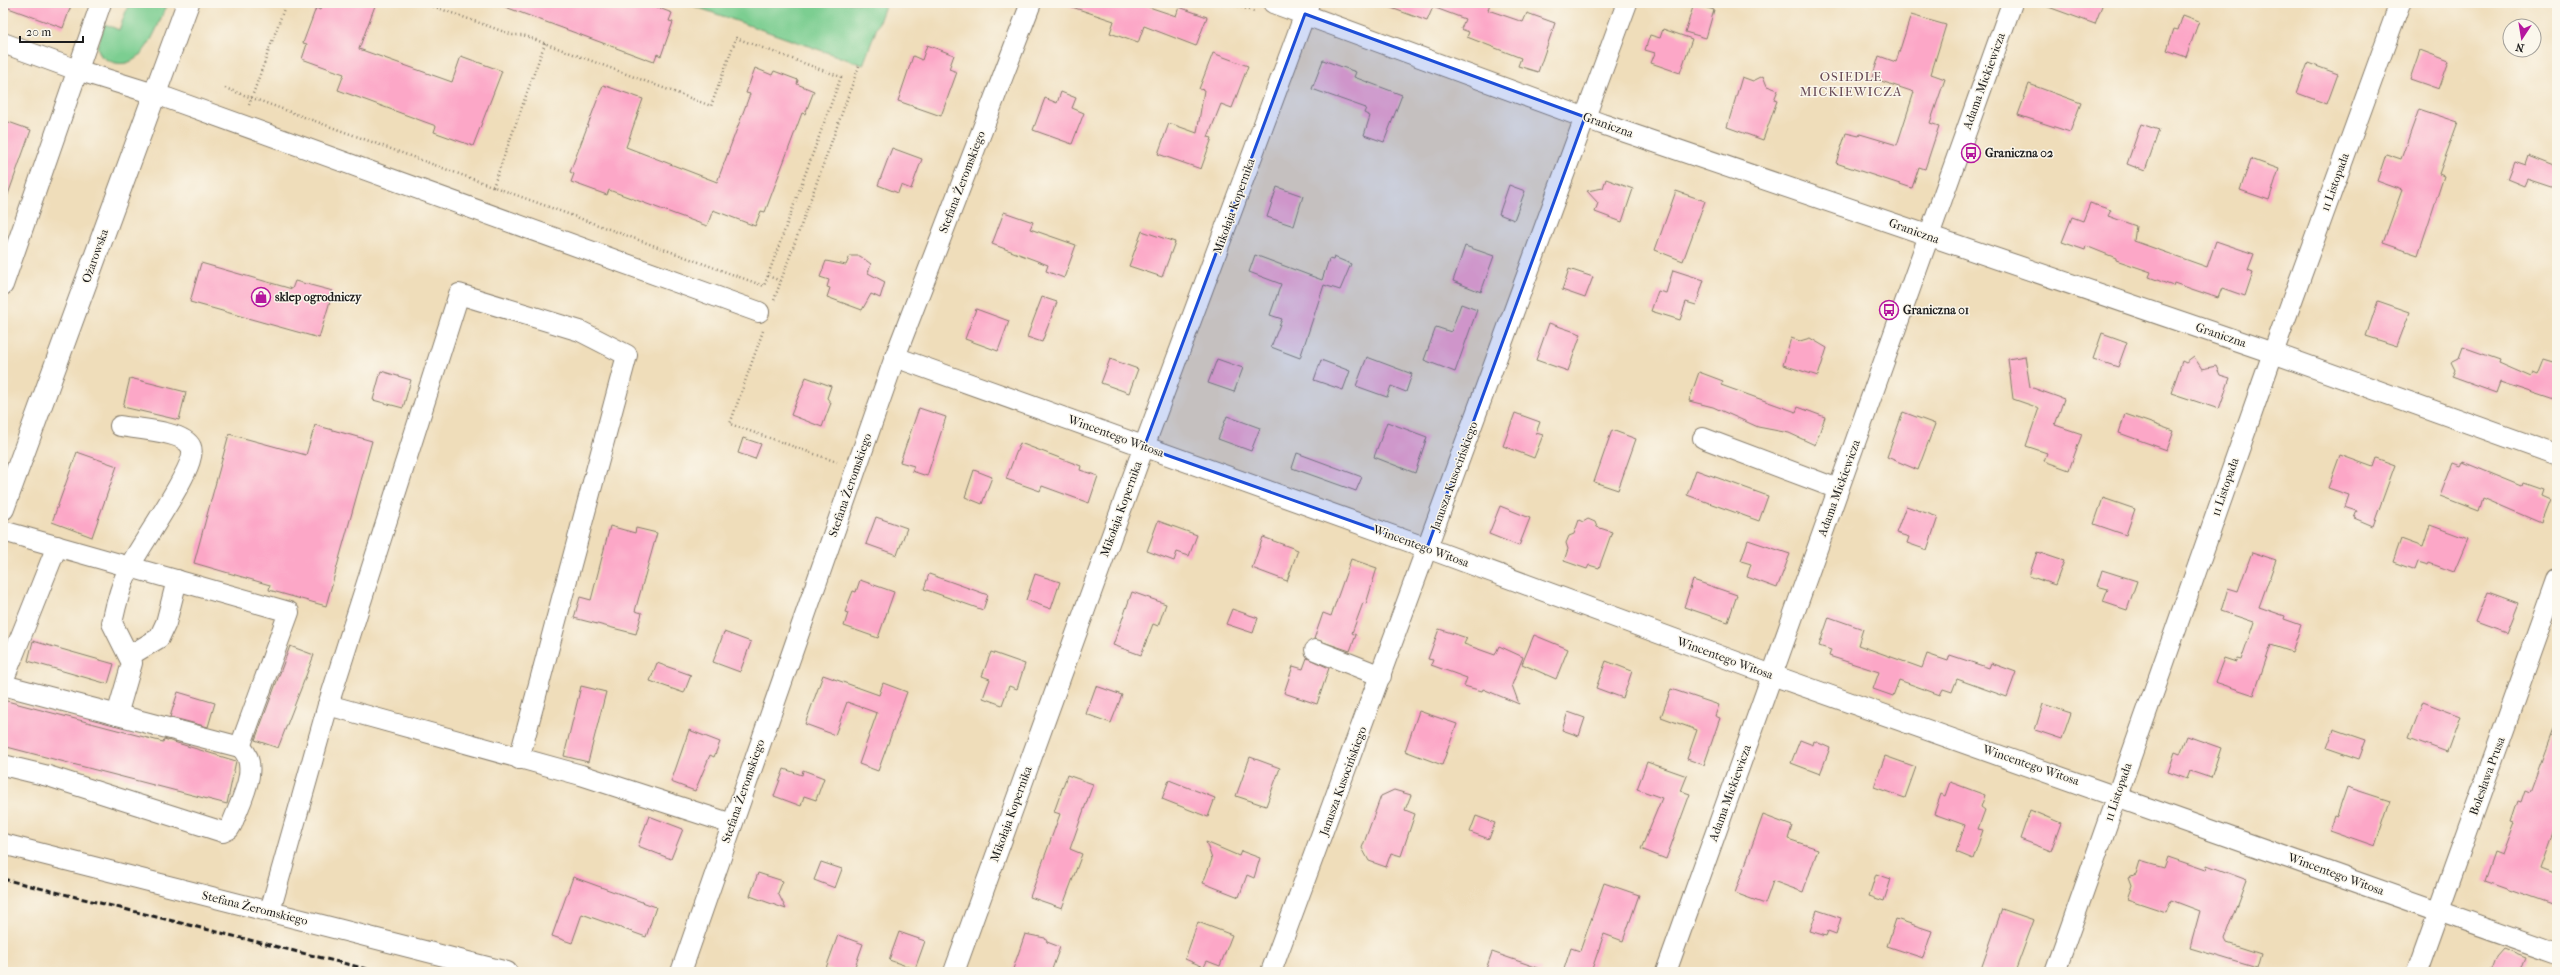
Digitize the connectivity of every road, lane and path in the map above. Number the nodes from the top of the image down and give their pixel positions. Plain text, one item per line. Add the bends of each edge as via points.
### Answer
1 (101, 3) edge
2 (188, 3) edge
3 (286, 3) edge
4 (424, 3) edge
5 (1031, 3) edge
6 (1230, 3) edge
7 (1627, 3) edge
8 (2012, 3) edge
9 (2400, 3) edge
10 (1266, 8) edge
11 (1307, 9) edge
12 (545, 43) junction
13 (3, 44) edge
14 (859, 66) dead end
15 (77, 70) junction
16 (225, 88) dead end
17 (154, 94) junction
18 (252, 98) junction
19 (1585, 117) junction
20 (242, 125) junction
21 (493, 187) junction
22 (1929, 236) junction
23 (768, 276) junction
24 (781, 280) junction
25 (3, 285) edge
26 (766, 312) junction
27 (2273, 353) junction
28 (895, 357) junction
29 (120, 426) dead end
30 (1703, 438) dead end
31 (1144, 447) junction
32 (2557, 455) edge
33 (843, 465) dead end
34 (1838, 488) junction
35 (3, 509) edge
36 (3, 531) edge
37 (57, 546) junction
38 (1427, 548) junction
39 (129, 567) junction
40 (177, 580) junction
41 (2557, 580) edge
42 (1315, 650) dead end
43 (129, 656) junction
44 (1772, 675) junction
45 (1381, 676) junction
46 (3, 681) edge
47 (3, 685) edge
48 (328, 705) junction
49 (117, 715) junction
50 (240, 747) junction
51 (519, 759) junction
52 (3, 765) edge
53 (2117, 795) junction
54 (732, 824) junction
55 (3, 844) edge
56 (270, 911) junction
57 (2439, 911) junction
58 (2557, 953) edge
59 (507, 972) edge
60 (681, 972) edge
61 (954, 972) edge
62 (1271, 972) edge
63 (1666, 972) edge
64 (2055, 972) edge
65 (2417, 972) edge

1 - 15 street
2 - 17 main road, Ożarowska
3 - 18 path
4 - 12 path via 513,35 524,35
5 - 28 street, Stefana Żeromskiego
6 - 10 path
7 - 19 street, Janusza Kusocińskiego
8 - 22 street, Adama Mickiewicza
9 - 27 street, 11 Listopada
10 - 11 street, Graniczna
11 - 19 street, Graniczna
11 - 31 street, Mikołaja Kopernika
12 - 21 path
12 - 23 path via 711,106 736,38 841,77
13 - 15 street
14 - 24 path
15 - 17 street
15 - 25 street
16 - 18 path
17 - 20 street
17 - 35 main road, Ożarowska
18 - 20 path
18 - 21 path
19 - 22 street, Graniczna
19 - 38 street, Janusza Kusocińskiego
20 - 26 street
21 - 23 path via 764,286
22 - 27 street, Graniczna
22 - 34 street, Adama Mickiewicza
23 - 24 path
24 - 26 path
26 - 33 path via 730,424
27 - 32 street, Graniczna
27 - 53 street, 11 Listopada
28 - 31 street, Wincentego Witosa
28 - 54 street, Stefana Żeromskiego
29 - 39 street via 174,435 185,440 193,454 184,477
30 - 34 street
31 - 38 street, Wincentego Witosa
31 - 61 street, Mikołaja Kopernika
34 - 44 street, Adama Mickiewicza
36 - 37 street
37 - 39 street
37 - 46 street
38 - 44 street, Wincentego Witosa
38 - 45 street, Janusza Kusocińskiego
39 - 40 street
39 - 43 street via 112,623 113,630 122,640
40 - 43 street via 166,623 159,638
40 - 50 street via 289,612
41 - 57 street, Bolesława Prusa
42 - 45 street
43 - 49 street via 132,663
44 - 53 street, Wincentego Witosa
44 - 63 street, Adama Mickiewicza
45 - 62 street, Janusza Kusocińskiego
47 - 49 street
48 - 51 street
48 - 51 street via 459,294 580,331 627,355
48 - 56 street
49 - 50 street
50 - 52 street via 250,759 250,771 230,829 223,832 48,776
51 - 54 street via 581,775
53 - 57 street, Wincentego Witosa
53 - 64 street, 11 Listopada
54 - 60 street, Stefana Żeromskiego
55 - 56 street, Stefana Żeromskiego
56 - 59 street, Stefana Żeromskiego
57 - 58 street, Wincentego Witosa
57 - 65 street, Bolesława Prusa

